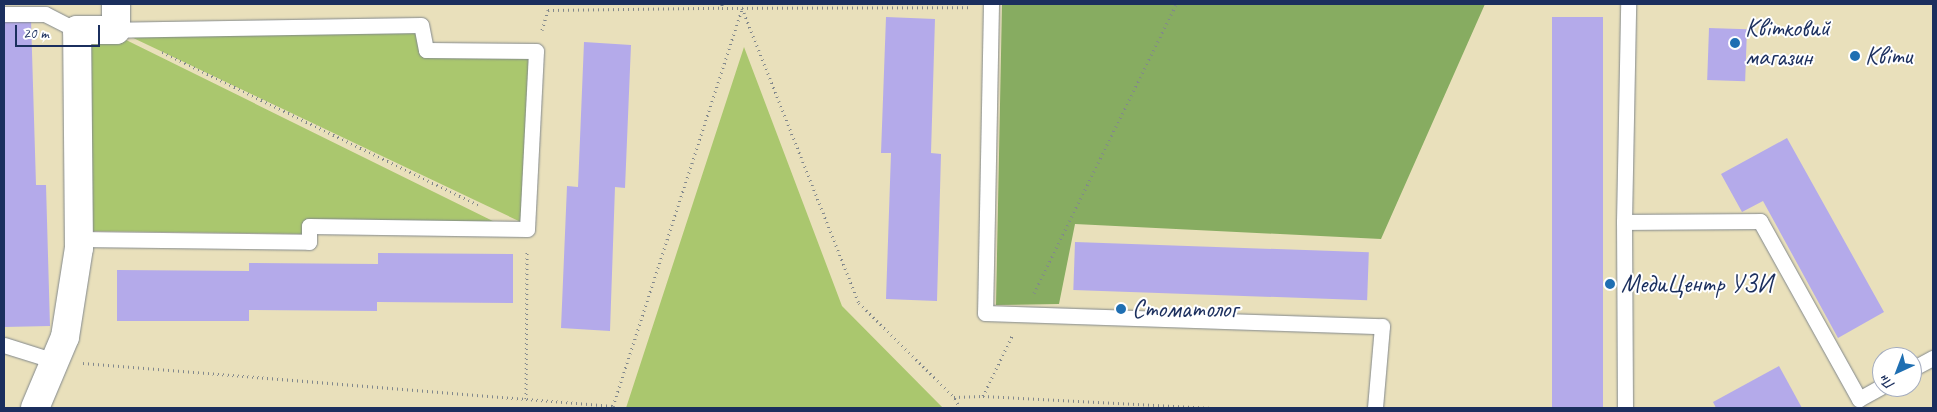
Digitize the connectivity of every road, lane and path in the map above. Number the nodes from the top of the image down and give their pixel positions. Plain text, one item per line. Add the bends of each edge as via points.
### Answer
1 (1176, 4) edge
2 (1628, 4) edge
3 (991, 5) edge
4 (722, 6) edge
5 (742, 8) junction
6 (4, 14) edge
7 (116, 17) edge
8 (77, 30) junction
9 (155, 48) dead end
10 (536, 51) junction
11 (482, 207) dead end
12 (1624, 222) junction
13 (526, 229) junction
14 (79, 239) junction
15 (1023, 314) junction
16 (4, 345) edge
17 (1933, 358) edge
18 (55, 361) junction
19 (1922, 364) edge
20 (1872, 392) edge
21 (954, 396) junction
22 (983, 396) junction
23 (526, 399) junction
24 (613, 407) edge
25 (35, 408) edge
26 (960, 408) edge
27 (1213, 408) edge
28 (1375, 408) edge
29 (1625, 408) edge

1 - 15 path
2 - 12 lane
3 - 5 path
3 - 15 lane via 985,313
4 - 5 path
4 - 10 path via 548,10
5 - 21 path via 859,303
5 - 24 path
6 - 8 lane via 44,14
7 - 8 street
7 - 10 lane via 421,25 426,50
8 - 14 street
9 - 11 path
10 - 13 lane
12 - 20 lane via 1760,222 1859,399
12 - 29 lane
13 - 14 lane via 310,226 309,242
13 - 23 path
14 - 18 street via 65,337
15 - 22 path
15 - 28 lane via 1382,326
16 - 18 lane
17 - 19 lane
18 - 23 path
18 - 25 street
21 - 22 path
21 - 26 path
22 - 27 path
23 - 24 path

